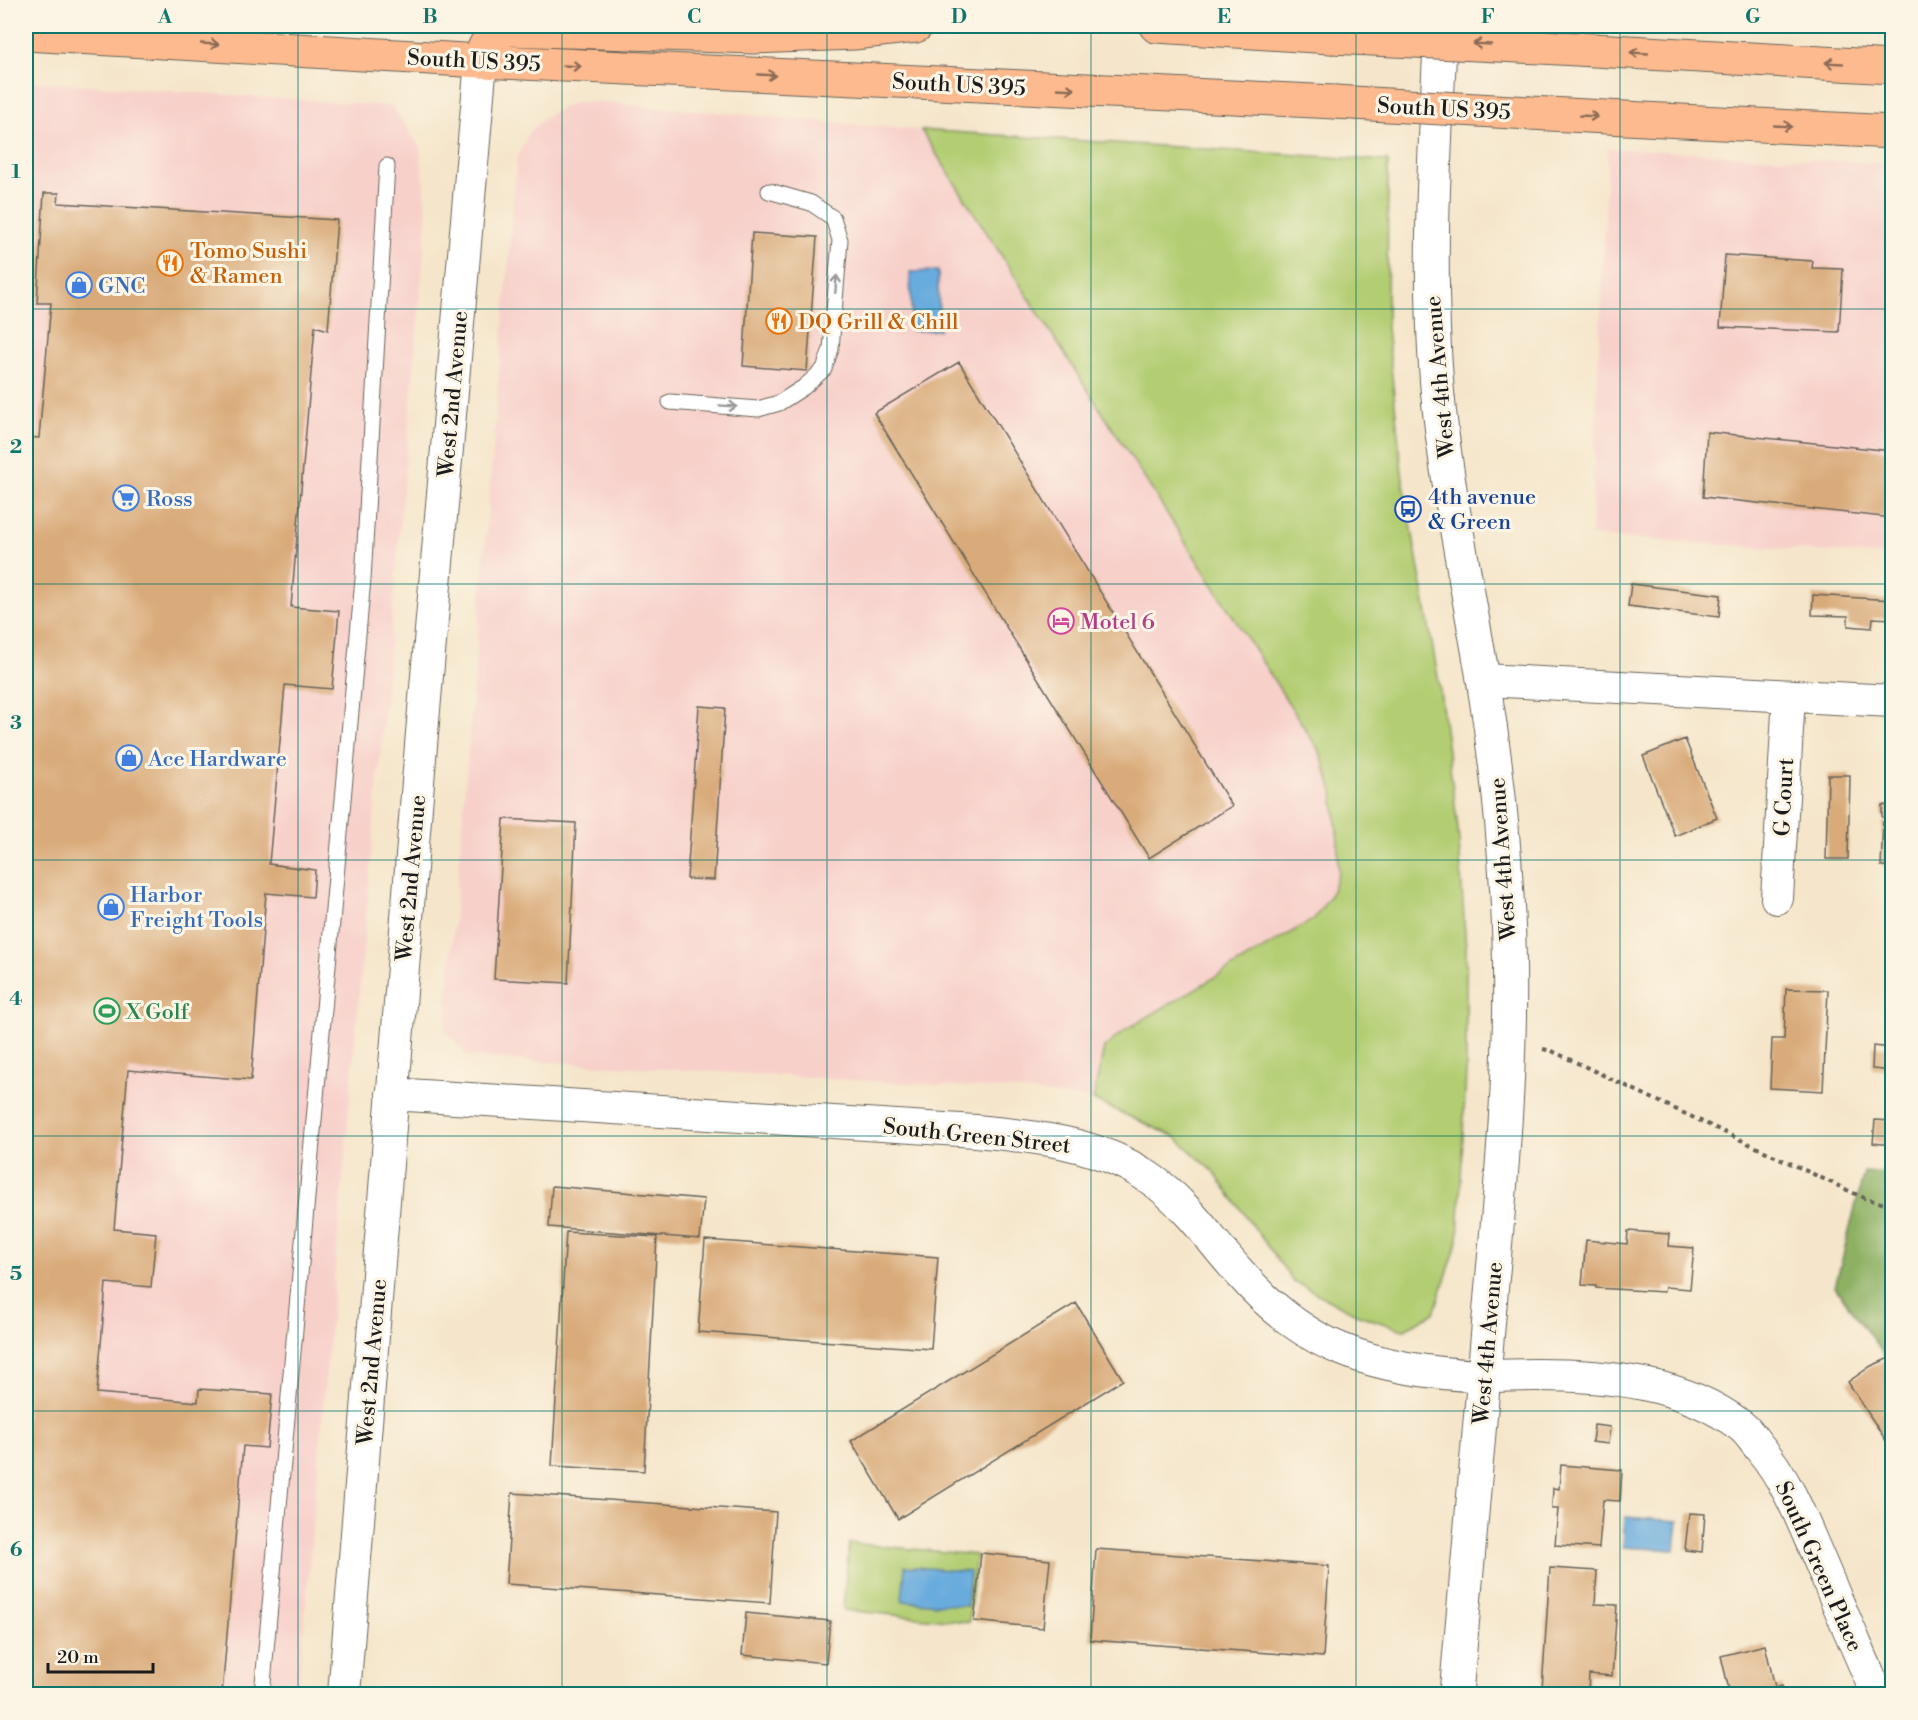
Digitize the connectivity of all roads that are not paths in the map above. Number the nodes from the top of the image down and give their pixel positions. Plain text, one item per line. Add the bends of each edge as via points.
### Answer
1 (916, 26) edge
2 (1156, 26) edge
3 (1441, 26) edge
4 (26, 34) edge
5 (481, 61) junction
6 (1893, 67) edge
7 (1893, 132) edge
8 (387, 166) dead end
9 (769, 191) dead end
10 (670, 402) dead end
11 (1483, 680) junction
12 (1789, 696) junction
13 (1893, 701) edge
14 (1777, 898) dead end
15 (392, 1094) junction
16 (1484, 1376) junction
17 (262, 1695) edge
18 (344, 1695) edge
19 (1456, 1695) edge
20 (1877, 1695) edge

1 - 5 highway via 765,37 507,29 488,39
6 -> 2 highway, bridge
3 - 11 street, West 4th Avenue via 1431,258 1437,387 1451,501
4 -> 5 highway, South US 395
5 -> 7 highway, South US 395, bridge
5 - 15 street, West 2nd Avenue
8 - 17 lane via 363,579
10 -> 9 lane via 758,409 779,403 824,369 831,350 840,240 833,218 812,203
11 - 12 street
11 - 16 street, West 4th Avenue via 1508,900 1509,1044 1504,1153
12 - 13 street
12 - 14 street, G Court
15 - 16 street, South Green Street via 976,1131 1061,1140 1094,1149 1150,1178 1196,1219 1239,1272 1298,1328 1385,1364
15 - 18 street, West 2nd Avenue
16 - 19 street, West 4th Avenue
16 - 20 street, South Green Place via 1538,1375 1642,1383 1715,1407 1744,1429 1789,1490

